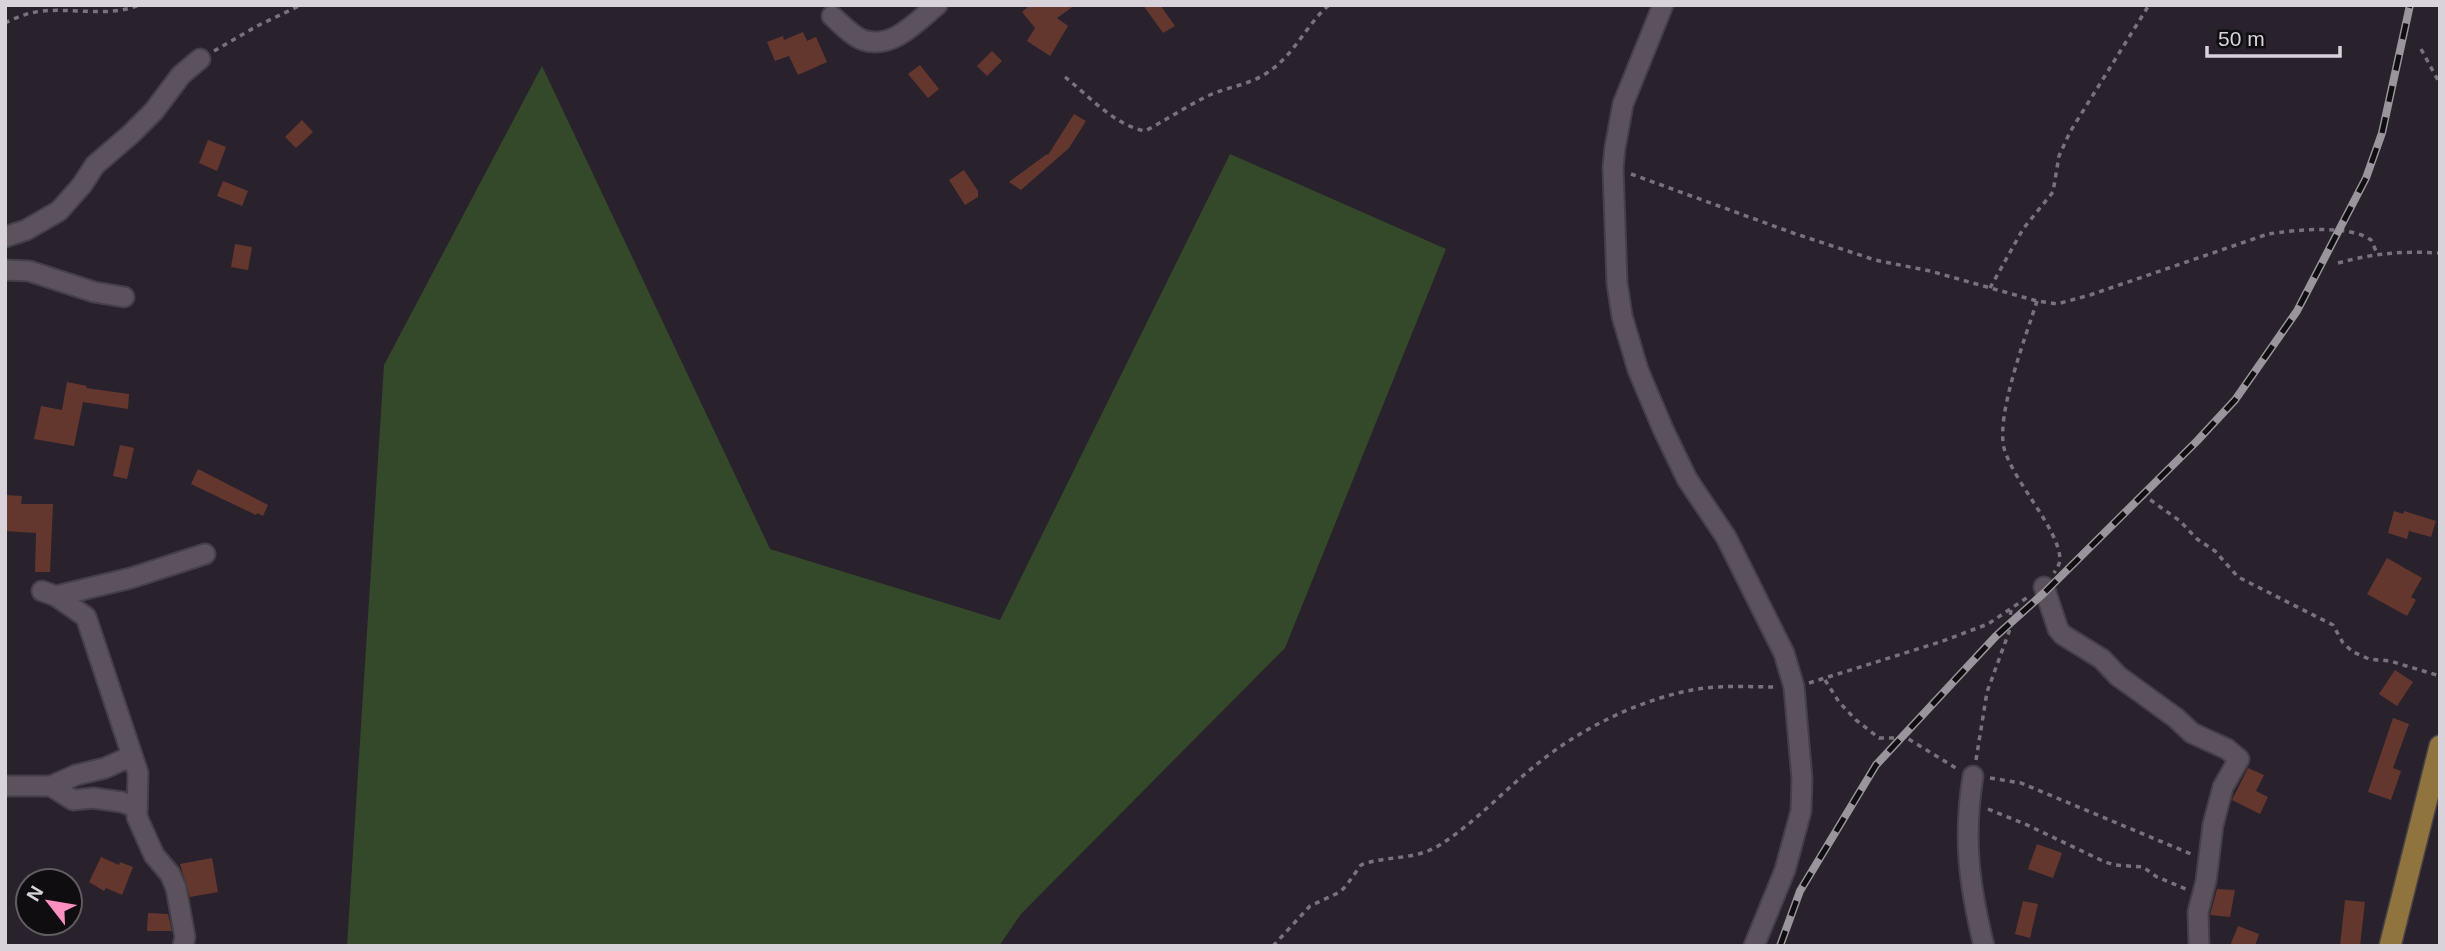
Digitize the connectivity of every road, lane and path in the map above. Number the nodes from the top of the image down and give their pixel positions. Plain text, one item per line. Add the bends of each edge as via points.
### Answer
1 (139, 5) edge
2 (301, 5) edge
3 (937, 5) edge
4 (1329, 5) edge
5 (1663, 5) edge
6 (2149, 5) edge
7 (832, 16) dead end
8 (5, 23) edge
9 (2421, 49) dead end
10 (200, 60) joint
11 (1065, 77) dead end
12 (2440, 84) edge
13 (1613, 168) junction
14 (5, 237) edge
15 (2377, 253) junction
16 (2440, 253) edge
17 (2338, 263) dead end
18 (5, 270) edge
19 (1990, 288) junction
20 (124, 297) dead end
21 (2037, 301) junction
22 (2142, 494) dead end
23 (205, 554) dead end
24 (94, 587) junction
25 (2044, 587) junction
26 (2011, 609) junction
27 (86, 617) junction
28 (2440, 676) edge
29 (1825, 680) junction
30 (1794, 687) junction
31 (2440, 746) edge
32 (132, 756) junction
33 (1973, 776) junction
34 (5, 786) edge
35 (51, 786) junction
36 (1968, 806) junction
37 (137, 808) junction
38 (2208, 863) junction
39 (2202, 898) junction
40 (183, 946) edge
41 (1273, 946) edge
42 (1754, 946) edge
43 (1984, 946) edge
44 (2199, 946) edge
45 (2390, 946) edge

1 - 8 path via 31,12
2 - 10 path
3 - 7 street via 888,40 865,41
4 - 11 path via 1272,69 1190,105 1145,131 1111,115
5 - 13 street via 1623,104
6 - 19 path via 2070,132 2059,156 2053,192 2023,229
9 - 12 path
10 - 14 street via 181,75 131,134 95,164 59,211
13 - 19 path via 1864,256
13 - 30 street via 1622,316 1638,370 1687,479 1726,537 1784,653
15 - 16 path
15 - 17 path
15 - 21 path via 2371,240 2357,233 2285,232 2090,295 2057,304
18 - 20 street via 29,271
19 - 21 path
21 - 25 path via 2007,404 2004,447 2059,551 2060,562
22 - 28 path via 2215,551 2238,577 2333,625 2353,652
23 - 24 street
24 - 27 street
24 - 27 street via 49,593
25 - 26 path
25 - 38 street via 2063,635 2102,659 2192,733 2239,759 2223,787
26 - 29 path via 1988,624
26 - 33 path via 2009,632 1987,692
27 - 32 street
29 - 30 path
29 - 33 path via 1848,711 1879,738 1907,738
30 - 41 path via 1699,688 1663,696 1599,724 1561,744 1436,847 1361,865 1340,892 1310,906
30 - 42 street via 1801,811 1785,870
31 - 45 main road
32 - 35 street
32 - 37 street via 138,773
33 - 36 street
33 - 38 path via 2021,783 2196,854
34 - 35 street
35 - 37 street via 73,800 93,798
36 - 39 path via 2006,816 2105,862 2143,867
36 - 43 street via 1967,852
37 - 40 street via 154,855 176,888
38 - 39 street
39 - 44 street

